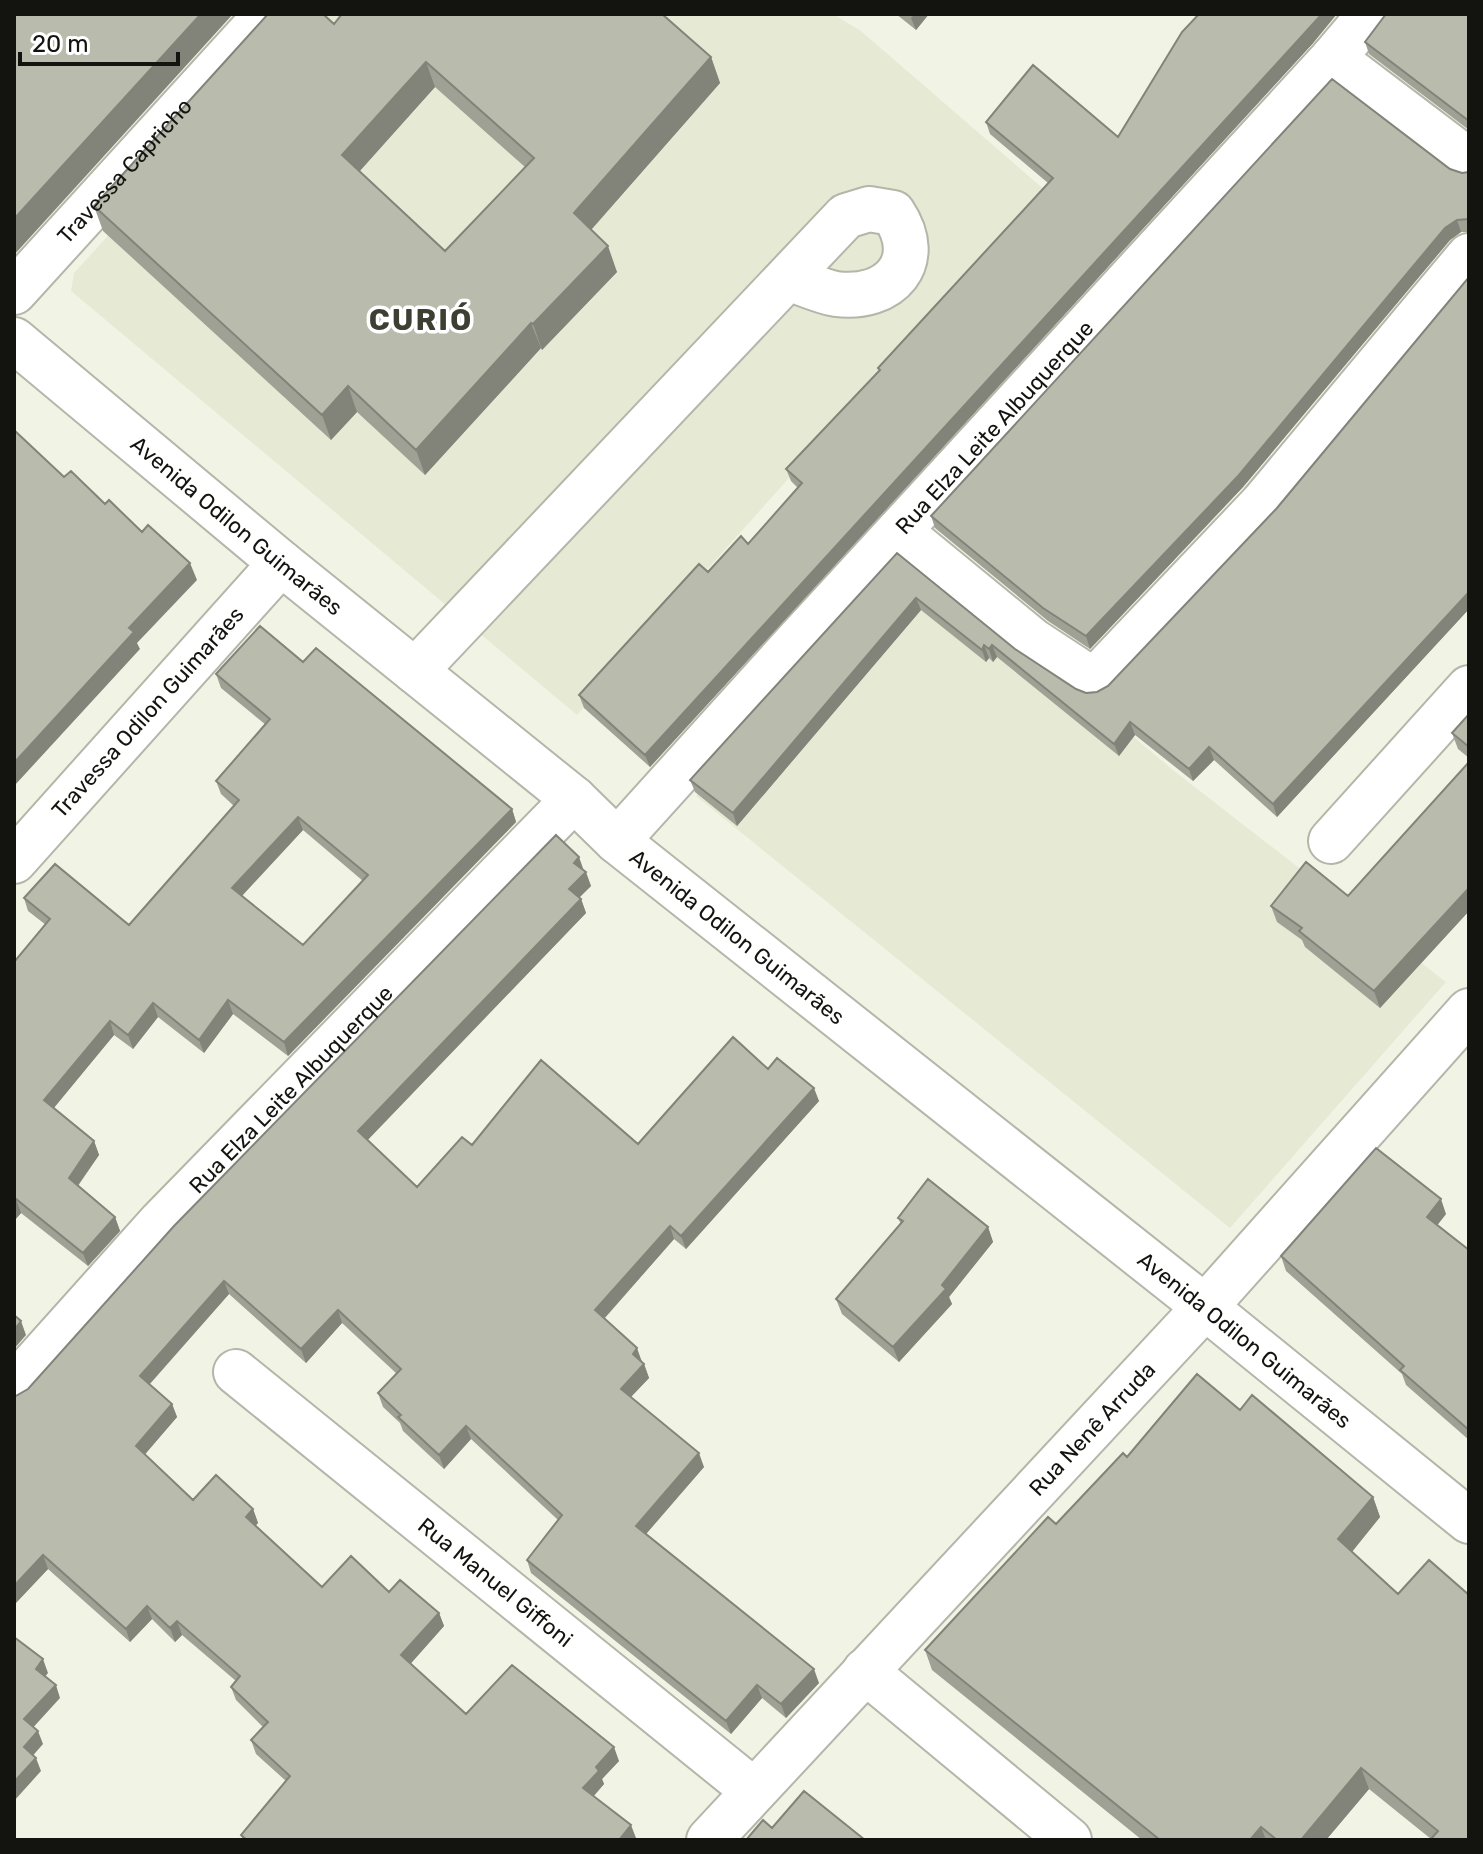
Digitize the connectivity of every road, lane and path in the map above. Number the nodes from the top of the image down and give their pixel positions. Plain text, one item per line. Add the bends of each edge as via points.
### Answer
1 (267, 14) edge
2 (1370, 14) edge
3 (1333, 58) junction
4 (1469, 161) edge
5 (1469, 256) edge
6 (788, 278) dead end
7 (14, 292) edge
8 (14, 340) edge
9 (899, 531) junction
10 (281, 563) junction
11 (415, 671) junction
12 (1469, 688) edge
13 (574, 799) junction
14 (617, 841) junction
15 (1331, 841) dead end
16 (14, 861) edge
17 (1469, 1011) edge
18 (1205, 1307) junction
19 (236, 1372) dead end
20 (14, 1386) edge
21 (1469, 1521) edge
22 (865, 1671) junction
23 (754, 1791) junction
24 (709, 1840) edge
25 (1069, 1840) edge

1 - 7 street, Travessa Capricho
2 - 3 street, Rua Elza Leite Albuquerque
3 - 4 street
3 - 9 street, Rua Elza Leite Albuquerque
5 - 9 street via 1262,504 1094,681 1033,641
6 - 11 street
8 - 10 street, Avenida Odilon Guimarães
9 - 14 street, Rua Elza Leite Albuquerque
10 - 11 street, Avenida Odilon Guimarães
10 - 16 street, Travessa Odilon Guimarães
11 - 13 street, Avenida Odilon Guimarães
12 - 15 street
13 - 14 street, Avenida Odilon Guimarães
13 - 20 street, Rua Elza Leite Albuquerque via 161,1222
14 - 18 street, Avenida Odilon Guimarães
17 - 18 street, Rua Nenê Arruda
18 - 21 street, Avenida Odilon Guimarães
18 - 22 street, Rua Nenê Arruda
19 - 23 street, Rua Manuel Giffoni
22 - 23 street, Rua Nenê Arruda
22 - 25 street
23 - 24 street, Rua Nenê Arruda

